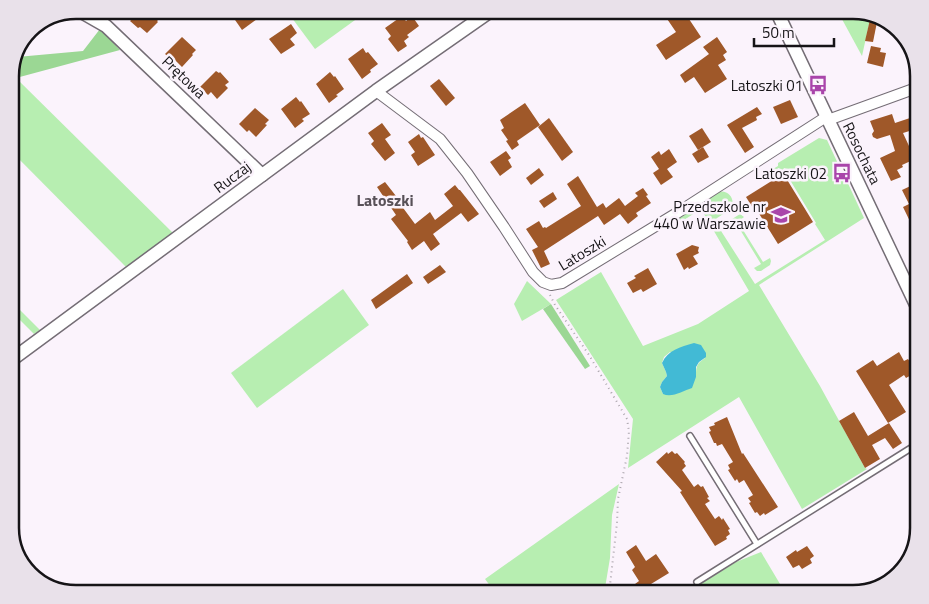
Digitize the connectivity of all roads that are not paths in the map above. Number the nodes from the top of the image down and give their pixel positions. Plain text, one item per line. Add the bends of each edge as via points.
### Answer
1 (95, 19) edge
2 (473, 19) edge
3 (479, 19) edge
4 (780, 19) edge
5 (475, 22) junction
6 (910, 90) edge
7 (376, 91) junction
8 (827, 118) junction
9 (262, 175) junction
10 (910, 292) edge
11 (19, 354) edge
12 (690, 436) dead end
13 (910, 449) edge
14 (758, 544) junction
15 (697, 582) road end

1 - 9 street, Prętowa
2 - 5 street
3 - 5 street, Ruczaj
4 - 8 street, Rosochata
5 - 7 street, Ruczaj
6 - 8 street, Latoszki
7 - 8 street, Latoszki via 440,139 468,173 533,272 547,284 555,285
7 - 9 street, Ruczaj
8 - 10 street, Rosochata
9 - 11 street, Ruczaj
12 - 14 lane
13 - 14 lane
14 - 15 lane

